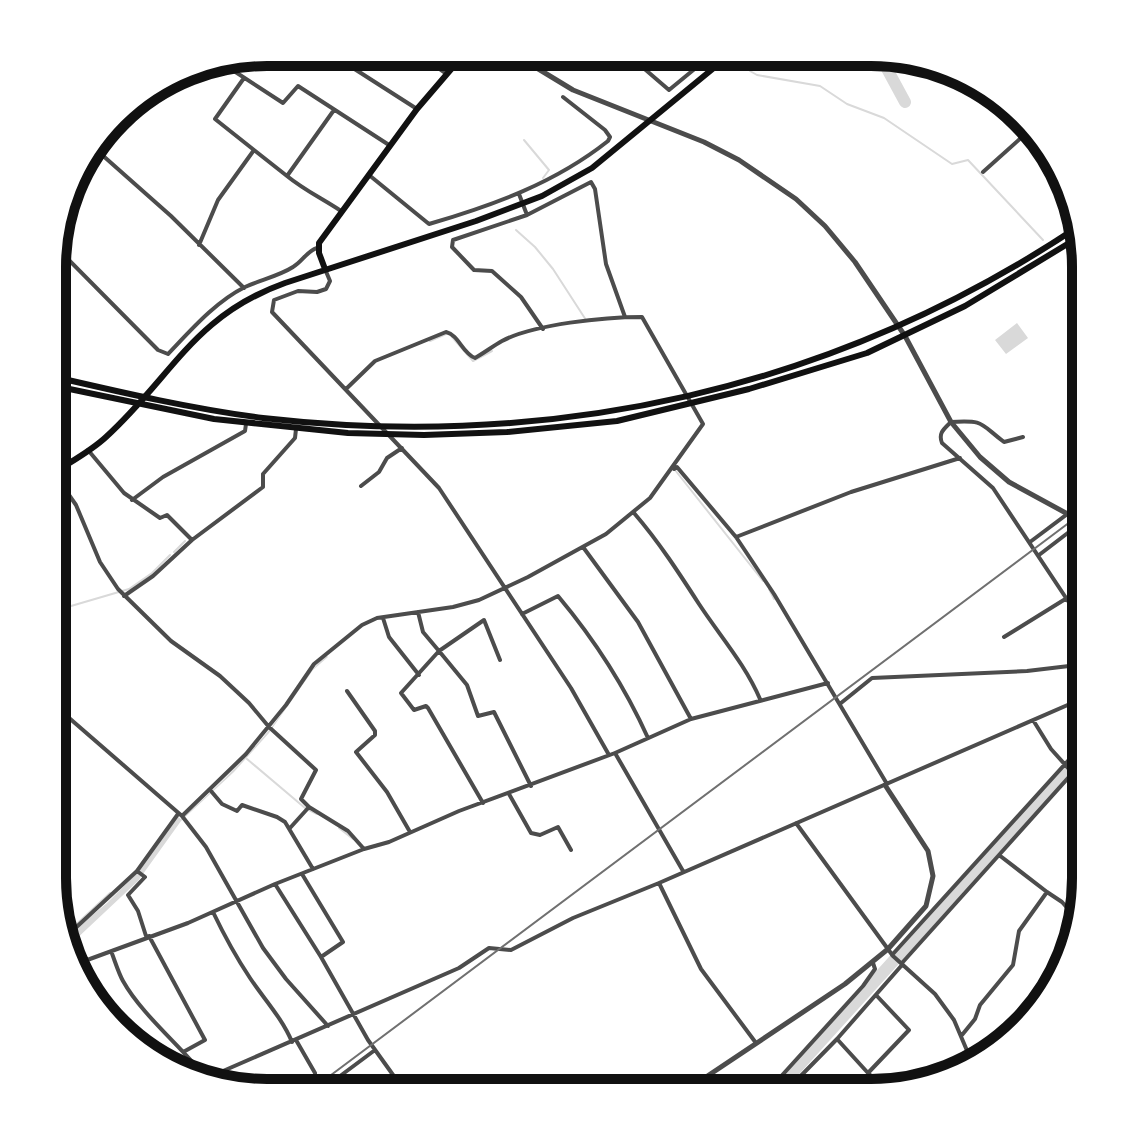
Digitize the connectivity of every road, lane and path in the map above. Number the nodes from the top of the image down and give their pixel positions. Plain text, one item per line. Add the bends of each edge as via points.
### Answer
1 (350, 66) edge
2 (435, 66) edge
3 (452, 66) edge
4 (533, 66) edge
5 (641, 66) edge
6 (698, 66) edge
7 (717, 66) edge
8 (231, 70) edge
9 (445, 73) junction
10 (244, 78) junction
11 (563, 97) dead end
12 (417, 109) junction
13 (334, 110) junction
14 (651, 121) junction
15 (1015, 128) edge
16 (1022, 137) junction
17 (390, 146) junction
18 (1031, 147) edge
19 (254, 150) junction
20 (102, 154) edge
21 (983, 172) dead end
22 (369, 175) junction
23 (287, 176) junction
24 (519, 194) junction
25 (523, 204) junction
26 (342, 212) junction
27 (527, 215) junction
28 (1069, 233) edge
29 (1070, 242) edge
30 (199, 245) junction
31 (317, 248) junction
32 (67, 257) edge
33 (325, 269) junction
34 (244, 288) junction
35 (625, 317) junction
36 (899, 326) junction
37 (543, 329) junction
38 (905, 336) junction
39 (66, 380) edge
40 (66, 388) edge
41 (346, 389) junction
42 (142, 397) junction
43 (690, 401) junction
44 (136, 404) junction
45 (951, 422) junction
46 (246, 424) junction
47 (381, 427) junction
48 (296, 429) junction
49 (389, 434) junction
50 (1023, 437) dead end
51 (402, 448) junction
52 (88, 450) junction
53 (960, 458) junction
54 (66, 466) edge
55 (672, 468) junction
56 (361, 486) dead end
57 (66, 490) edge
58 (132, 500) junction
59 (1072, 510) edge
60 (634, 513) junction
61 (1072, 516) edge
62 (1070, 531) edge
63 (736, 537) junction
64 (192, 540) junction
65 (1030, 542) junction
66 (583, 547) junction
67 (1039, 555) junction
68 (504, 590) junction
69 (124, 596) junction
70 (1067, 598) junction
71 (1072, 606) edge
72 (418, 612) junction
73 (521, 615) junction
74 (383, 618) junction
75 (1004, 637) dead end
76 (439, 651) junction
77 (500, 660) dead end
78 (1072, 666) edge
79 (419, 675) junction
80 (828, 683) junction
81 (347, 691) dead end
82 (760, 699) junction
83 (840, 703) junction
84 (1072, 703) edge
85 (66, 715) edge
86 (691, 719) junction
87 (1033, 720) junction
88 (269, 727) junction
89 (648, 738) junction
90 (612, 754) junction
91 (1072, 756) edge
92 (1064, 765) junction
93 (1072, 773) joint
94 (886, 784) junction
95 (531, 786) junction
96 (210, 790) junction
97 (509, 794) junction
98 (483, 803) junction
99 (309, 807) junction
100 (180, 815) junction
101 (796, 823) junction
102 (289, 829) junction
103 (410, 832) junction
104 (364, 849) junction
105 (571, 850) dead end
106 (999, 855) junction
107 (313, 869) junction
108 (683, 871) junction
109 (140, 873) junction
110 (302, 874) junction
111 (659, 883) junction
112 (275, 884) junction
113 (1047, 892) junction
114 (238, 900) junction
115 (1069, 910) edge
116 (213, 912) junction
117 (74, 930) edge
118 (148, 937) junction
119 (79, 948) edge
120 (111, 951) junction
121 (891, 953) junction
122 (321, 957) junction
123 (87, 960) joint
124 (873, 963) junction
125 (901, 963) junction
126 (876, 995) junction
127 (354, 1015) junction
128 (328, 1026) junction
129 (962, 1035) junction
130 (837, 1039) junction
131 (294, 1041) junction
132 (756, 1043) junction
133 (375, 1050) junction
134 (185, 1051) junction
135 (969, 1053) edge
136 (196, 1065) edge
137 (219, 1073) edge
138 (315, 1073) dead end
139 (868, 1073) junction
140 (336, 1079) edge
141 (396, 1079) edge
142 (703, 1079) edge
143 (779, 1079) edge
144 (800, 1079) edge
145 (874, 1079) edge

1 - 12 street
2 - 9 street
3 - 9 main road
4 - 14 street via 573,90
5 - 6 street via 669,90
7 - 14 main road
8 - 10 street
9 - 12 main road
10 - 13 street via 283,103 298,86
10 - 19 street via 215,119
11 - 24 street via 608,132 608,141 571,168
12 - 17 main road
13 - 17 street
13 - 23 street
14 - 25 main road via 592,168
14 - 36 street via 739,160 796,199 838,240
15 - 16 street
16 - 18 street
16 - 21 street
17 - 22 main road
19 - 23 street
19 - 30 street via 218,200
20 - 30 street
22 - 24 street via 429,224
22 - 26 main road
23 - 26 street
24 - 25 street
25 - 27 street
25 - 33 main road
26 - 31 main road
27 - 35 street via 591,182 606,264
27 - 37 street via 453,240 452,247 474,270 492,271 521,297
28 - 36 main road via 1025,262
29 - 38 main road
30 - 34 street
31 - 33 main road
31 - 34 street via 293,267
32 - 34 street via 158,350 168,354 202,318
33 - 41 street via 330,281 326,289 274,300 272,312
33 - 42 main road via 235,306 195,338
35 - 37 street
35 - 43 street via 642,317
36 - 38 street
36 - 43 main road
37 - 41 street via 504,340 475,358 446,332 375,361
38 - 43 main road via 867,353
38 - 45 street
39 - 42 main road
40 - 44 main road
41 - 47 street
42 - 44 main road
42 - 47 main road via 253,416
43 - 47 main road via 505,425
43 - 49 main road via 617,421 507,432
43 - 55 street via 703,424
44 - 46 main road
44 - 52 main road
45 - 50 street via 983,423 1004,442
45 - 53 street via 940,438
45 - 61 street via 993,471
46 - 48 main road
46 - 58 street via 245,431
47 - 49 street
48 - 49 main road
48 - 64 street via 295,438 263,474 263,484
49 - 51 street
51 - 56 street
51 - 68 street via 439,488
52 - 54 main road
52 - 58 street
53 - 63 street via 851,492
53 - 65 street via 993,488
55 - 60 street
55 - 63 street via 677,467
57 - 69 street via 100,562
58 - 64 street via 160,518 167,515
59 - 65 street
60 - 66 street
60 - 82 street via 686,581
62 - 67 street
63 - 80 street
64 - 69 street
65 - 67 street
66 - 68 street
66 - 86 street via 638,622
67 - 70 street
68 - 72 street
68 - 73 street
69 - 88 street via 171,641 220,676
70 - 71 street
70 - 75 street
72 - 74 street
72 - 76 street via 423,632
73 - 89 street via 558,596 600,651
73 - 90 street
74 - 79 street via 389,637
74 - 88 street via 362,625 314,664
76 - 77 street via 484,620
76 - 79 street
76 - 95 street via 467,685 478,716 494,712
78 - 83 street via 872,678
79 - 98 street via 401,693 414,710 428,708
80 - 82 street
80 - 83 street
81 - 103 street via 375,731 356,752
82 - 86 street
83 - 94 street
84 - 87 street
85 - 100 street
86 - 89 street
87 - 92 street
87 - 94 street
88 - 96 street
88 - 99 street via 316,770 301,799
89 - 90 street
90 - 95 street
90 - 108 street
91 - 92 street
92 - 93 street
92 - 121 street
93 - 106 street
94 - 101 street
94 - 121 street via 928,851 933,876 926,906
95 - 97 street
96 - 100 street
96 - 102 street via 222,804 277,817
97 - 98 street
97 - 105 street via 531,833 558,827
98 - 103 street
99 - 102 street
99 - 104 street via 348,831
100 - 109 street
100 - 114 street
101 - 108 street
101 - 121 street
102 - 107 street
103 - 104 street
104 - 107 street
106 - 113 street
106 - 125 street
107 - 110 street
108 - 111 street
109 - 117 street
109 - 118 street via 145,877 128,895
110 - 112 street
110 - 122 street via 343,942
111 - 127 street via 511,950 489,948 459,968
111 - 132 street via 701,969
112 - 114 street
112 - 122 street
113 - 115 street
113 - 129 street via 1019,931 1013,965
114 - 116 street
114 - 128 street via 263,948
116 - 118 street
116 - 131 street
118 - 120 street
118 - 134 street via 205,1040
119 - 123 street
120 - 123 street
120 - 134 street via 122,980
121 - 124 street
121 - 125 street
122 - 127 street
124 - 132 street
124 - 143 street via 875,969 863,986
125 - 126 street
125 - 129 street via 935,994
126 - 130 street
126 - 139 street via 909,1030
127 - 128 street
127 - 133 street
128 - 131 street
129 - 135 street
130 - 139 street
130 - 144 street
131 - 137 street
131 - 138 street
132 - 142 street
133 - 140 street
133 - 141 street
134 - 136 street
139 - 145 street

